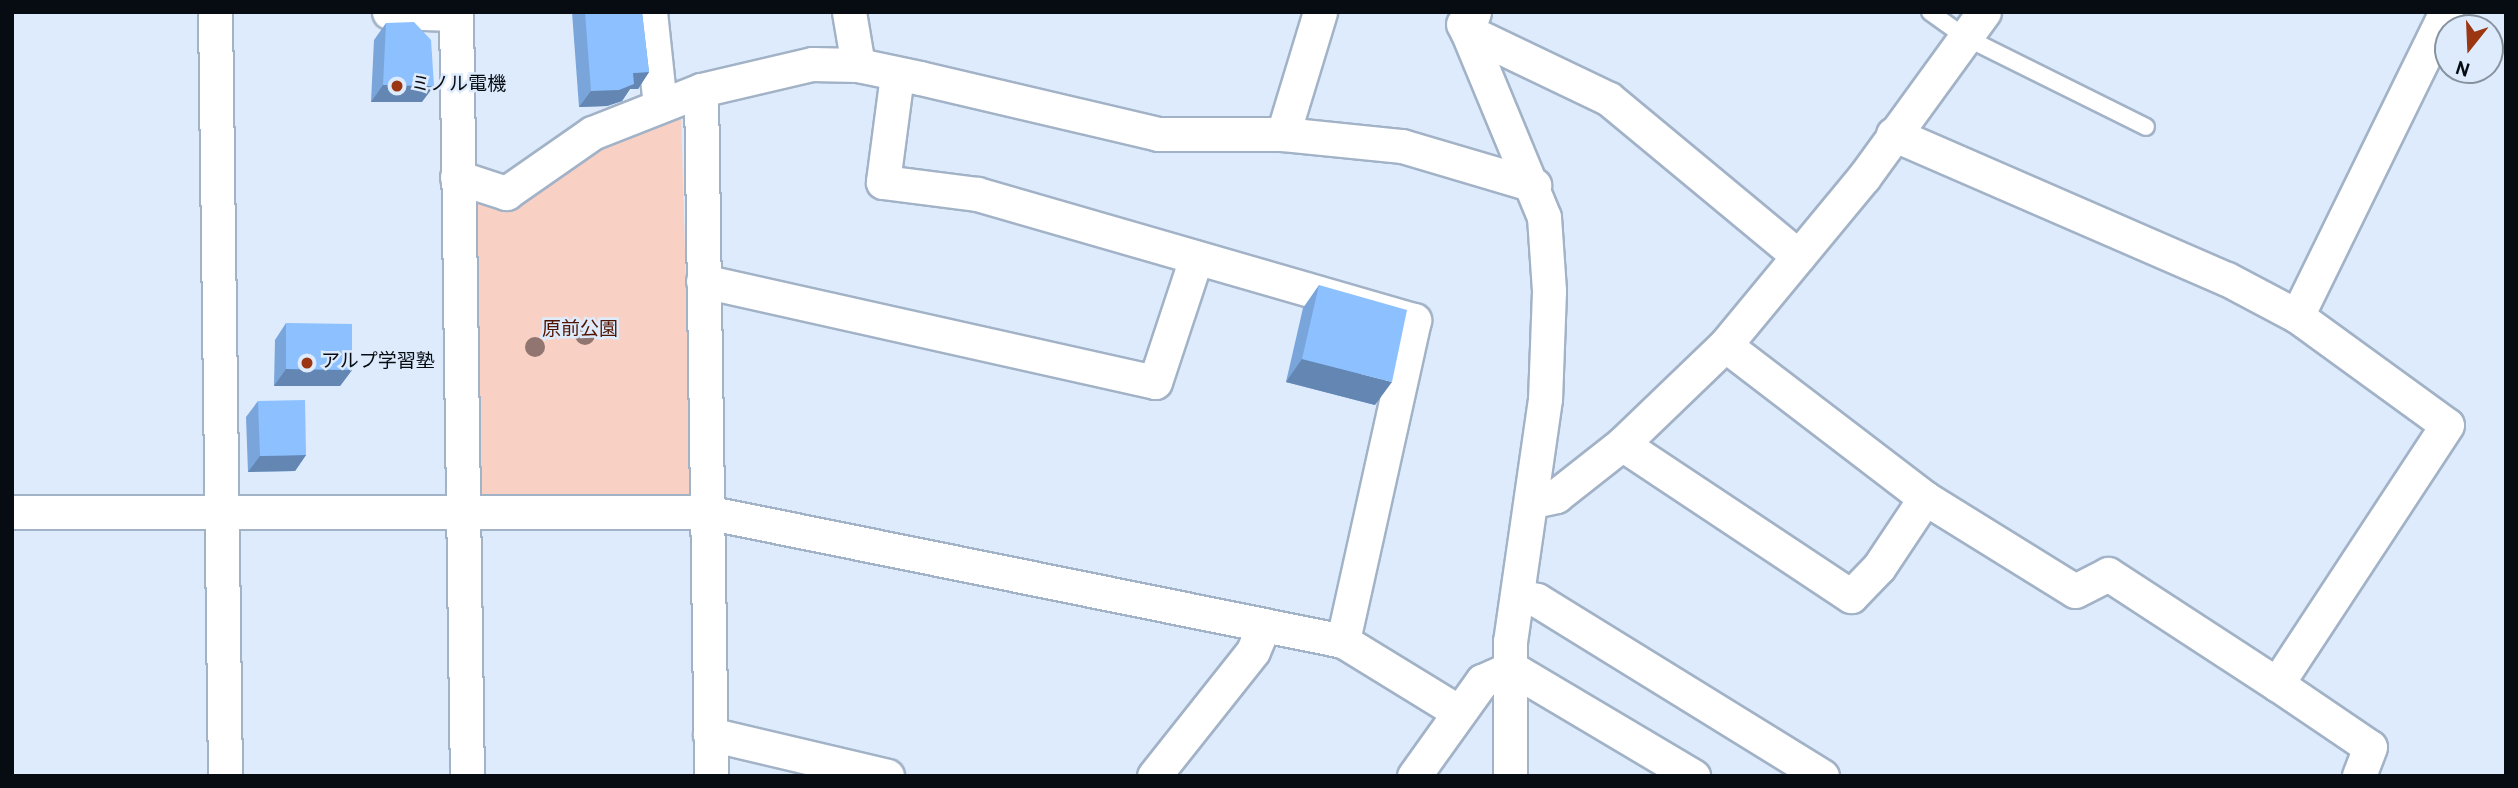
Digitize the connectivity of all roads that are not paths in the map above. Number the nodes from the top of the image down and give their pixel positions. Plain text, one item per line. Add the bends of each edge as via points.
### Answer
1 (215, 12) edge
2 (389, 12) edge
3 (650, 12) edge
4 (849, 12) edge
5 (1320, 12) edge
6 (1930, 12) edge
7 (2446, 12) edge
8 (456, 13) edge
9 (1466, 19) edge
10 (1974, 25) edge
11 (858, 65) junction
12 (897, 75) junction
13 (701, 90) junction
14 (660, 105) junction
15 (2146, 127) dead end
16 (1283, 134) junction
17 (1893, 134) junction
18 (457, 177) junction
19 (1534, 185) junction
20 (1798, 256) junction
21 (1196, 258) junction
22 (703, 281) junction
23 (2297, 316) junction
24 (1724, 345) junction
25 (1622, 444) junction
26 (1925, 498) junction
27 (1534, 502) junction
28 (221, 510) junction
29 (12, 512) edge
30 (706, 512) junction
31 (464, 513) junction
32 (1518, 596) junction
33 (1263, 627) junction
34 (1343, 641) junction
35 (1511, 668) junction
36 (2277, 684) junction
37 (1459, 712) junction
38 (710, 734) junction
39 (225, 776) edge
40 (467, 776) edge
41 (711, 776) edge
42 (887, 776) edge
43 (1154, 776) edge
44 (1414, 776) edge
45 (1510, 776) edge
46 (1693, 776) edge
47 (1822, 776) edge
48 (2359, 776) edge

1 - 28 street
2 - 8 street
3 - 14 street
4 - 11 street
5 - 16 street
6 - 10 lane
7 - 23 street
8 - 18 street
9 - 19 street
9 - 20 street via 1609,99
10 - 15 lane
10 - 17 street
11 - 12 street
11 - 13 street via 813,64
12 - 16 street via 1158,134
12 - 21 street via 883,182 977,194
13 - 14 street
13 - 22 street
14 - 18 street via 593,133 506,193
16 - 19 street via 1402,146
17 - 20 street
17 - 23 street via 2227,279
18 - 31 street
19 - 27 street via 1544,217 1549,291 1545,399
20 - 24 street
21 - 22 street via 1155,382
21 - 34 street via 1414,320
22 - 30 street
23 - 36 street via 2447,425
24 - 25 street
24 - 26 street
25 - 26 street via 1851,596 1880,567
25 - 27 street via 1556,496
26 - 36 street via 2075,591 2108,574
27 - 32 street
28 - 29 street
28 - 31 street
28 - 39 street
30 - 31 street
30 - 33 street
30 - 38 street
31 - 40 street
32 - 35 street via 1510,641
32 - 47 street via 1536,600
33 - 34 street
33 - 43 street via 1253,651
34 - 37 street
35 - 37 street via 1482,681
35 - 45 street
35 - 46 street
36 - 48 street via 2370,747
37 - 44 street
38 - 41 street
38 - 42 street

